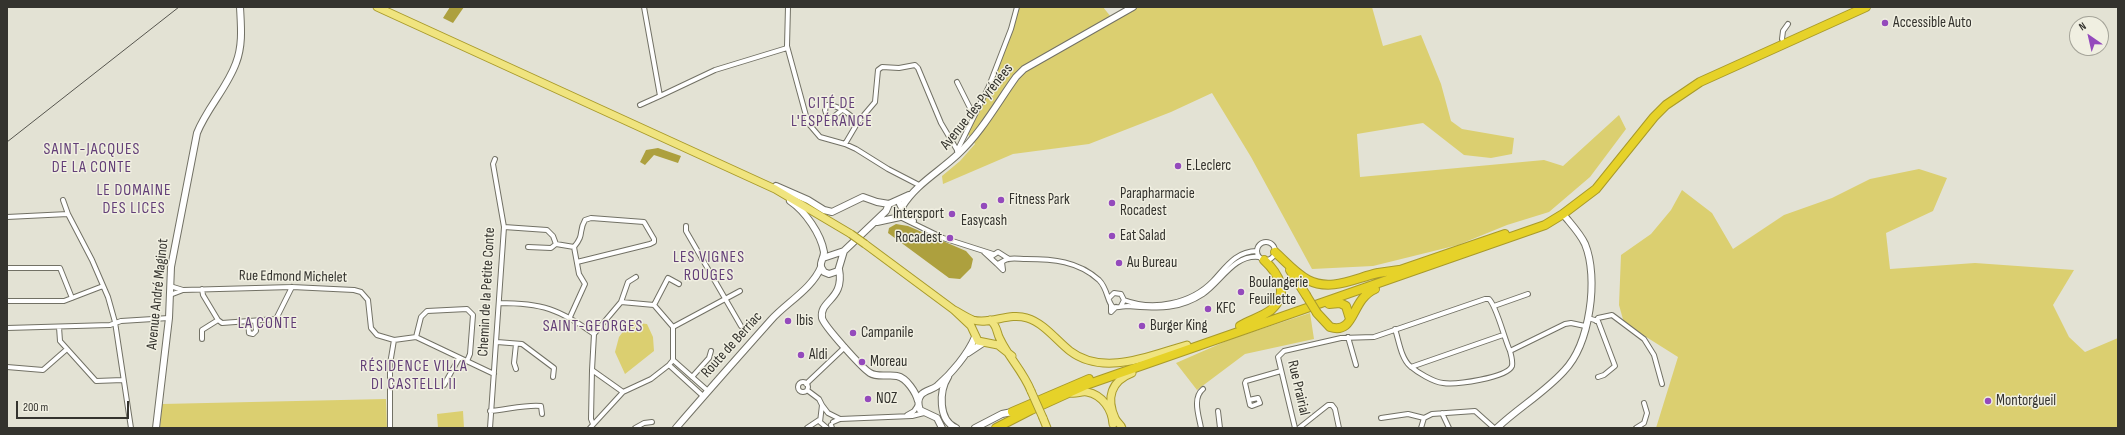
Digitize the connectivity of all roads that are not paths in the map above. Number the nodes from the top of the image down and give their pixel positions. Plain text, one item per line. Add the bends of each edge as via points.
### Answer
1 (240, 7) edge
2 (378, 7) edge
3 (644, 7) edge
4 (788, 7) edge
5 (1017, 7) edge
6 (1133, 7) edge
7 (1854, 7) edge
8 (1866, 7) edge
9 (1788, 24) dead end
10 (1782, 39) junction
11 (787, 48) junction
12 (956, 82) dead end
13 (660, 96) junction
14 (640, 105) dead end
15 (842, 110) dead end
16 (974, 116) junction
17 (858, 122) junction
18 (676, 142) junction
19 (845, 144) junction
20 (958, 152) junction
21 (882, 158) dead end
22 (495, 159) dead end
23 (879, 164) junction
24 (730, 169) junction
25 (919, 185) junction
26 (776, 186) junction
27 (909, 195) junction
28 (63, 200) dead end
29 (896, 202) junction
30 (889, 204) junction
31 (903, 208) junction
32 (886, 212) junction
33 (68, 214) junction
34 (1563, 214) junction
35 (7, 217) edge
36 (900, 217) junction
37 (892, 218) junction
38 (874, 223) junction
39 (919, 225) junction
40 (686, 226) dead end
41 (504, 227) junction
42 (851, 234) junction
43 (556, 244) junction
44 (528, 247) dead end
45 (574, 247) junction
46 (1474, 250) junction
47 (844, 251) junction
48 (1257, 251) junction
49 (833, 255) junction
50 (993, 256) junction
51 (1267, 257) junction
52 (823, 258) junction
53 (1281, 258) junction
54 (1003, 260) junction
55 (577, 262) junction
56 (839, 262) junction
57 (997, 264) junction
58 (1286, 266) junction
59 (821, 267) junction
60 (7, 268) edge
61 (839, 269) junction
62 (1399, 270) junction
63 (828, 274) junction
64 (636, 277) dead end
65 (840, 282) junction
66 (811, 283) junction
67 (679, 284) dead end
68 (103, 286) junction
69 (292, 287) junction
70 (175, 289) junction
71 (202, 289) junction
72 (1107, 290) junction
73 (740, 291) dead end
74 (1114, 293) junction
75 (1528, 294) dead end
76 (72, 298) junction
77 (1110, 298) junction
78 (726, 299) junction
79 (1124, 300) junction
80 (7, 301) edge
81 (620, 302) junction
82 (499, 303) junction
83 (654, 305) junction
84 (1121, 306) junction
85 (1494, 306) junction
86 (954, 310) junction
87 (1285, 316) junction
88 (570, 317) junction
89 (168, 318) junction
90 (1588, 318) junction
91 (218, 320) junction
92 (255, 320) junction
93 (981, 320) junction
94 (990, 320) junction
95 (1350, 320) junction
96 (248, 321) junction
97 (1596, 321) junction
98 (115, 322) junction
99 (741, 326) dead end
100 (1240, 326) junction
101 (1585, 326) junction
102 (7, 328) edge
103 (59, 328) junction
104 (673, 328) junction
105 (1395, 329) junction
106 (997, 333) junction
107 (594, 334) junction
108 (974, 334) junction
109 (1503, 335) junction
110 (416, 337) junction
111 (1348, 337) junction
112 (202, 339) dead end
113 (394, 340) junction
114 (497, 342) junction
115 (986, 343) junction
116 (516, 344) junction
117 (1208, 344) junction
118 (1187, 345) junction
119 (845, 347) junction
120 (67, 349) junction
121 (711, 351) dead end
122 (1510, 351) junction
123 (1012, 356) junction
124 (459, 358) junction
125 (673, 360) junction
126 (467, 361) junction
127 (669, 365) junction
128 (1356, 365) dead end
129 (7, 367) edge
130 (1411, 367) junction
131 (516, 369) dead end
132 (592, 370) junction
133 (1281, 371) junction
134 (494, 374) junction
135 (553, 377) dead end
136 (692, 377) junction
137 (1598, 377) dead end
138 (123, 380) junction
139 (806, 384) junction
140 (1662, 384) dead end
141 (444, 386) dead end
142 (912, 389) junction
143 (1203, 389) dead end
144 (807, 390) junction
145 (927, 391) junction
146 (623, 392) junction
147 (1069, 392) junction
148 (705, 393) junction
149 (942, 397) junction
150 (1249, 400) dead end
151 (1644, 402) dead end
152 (918, 403) junction
153 (822, 405) junction
154 (942, 408) junction
155 (490, 411) junction
156 (1218, 411) dead end
157 (1012, 412) junction
158 (924, 413) junction
159 (1442, 413) junction
160 (542, 414) dead end
161 (822, 414) junction
162 (830, 414) junction
163 (932, 415) junction
164 (905, 416) junction
165 (1381, 418) dead end
166 (1424, 418) junction
167 (840, 419) junction
168 (652, 422) dead end
169 (820, 422) junction
170 (593, 424) junction
171 (832, 425) edge
172 (1116, 426) edge
173 (826, 427) edge
174 (131, 428) edge
175 (156, 428) edge
176 (390, 428) edge
177 (490, 428) edge
178 (590, 428) edge
179 (635, 428) edge
180 (676, 428) edge
181 (807, 428) edge
182 (942, 428) edge
183 (956, 428) edge
184 (975, 428) edge
185 (983, 428) edge
186 (996, 428) edge
187 (1046, 428) edge
188 (1201, 428) edge
189 (1220, 428) edge
190 (1297, 428) edge
191 (1338, 428) edge
192 (1421, 428) edge
193 (1449, 428) edge
194 (1495, 428) edge
195 (1636, 428) edge

1 - 70 main road, Avenue André Maginot via 241,36 236,62 197,133 174,246
2 - 18 main road
3 - 13 street
4 - 11 street
5 - 16 street via 992,79
6 - 20 main road, Avenue des Pyrénées via 1024,69
7 - 10 highway
8 - 34 highway via 1700,82 1684,92 1654,117 1596,189
9 - 10 street via 1783,31
10 - 62 highway via 1698,78 1662,102 1640,125 1609,166 1592,184 1560,210 1526,227
11 - 13 street via 715,70
11 - 19 street via 808,123 820,138
12 - 16 street
13 - 14 street
15 - 17 street
16 - 20 street
17 - 19 street
17 - 20 street via 875,102 878,70 882,67 915,65 941,123
18 - 24 main road
18 - 26 main road
19 - 23 street
20 - 25 main road, Avenue des Pyrénées
21 - 23 street
22 - 41 street, Chemin de la Petite Conte via 493,164
23 - 25 street
24 - 42 main road via 793,198
24 - 52 main road via 798,207 813,226 823,250
25 - 27 main road, Avenue des Pyrénées
26 - 30 main road via 828,211 837,210 863,197
26 - 42 main road via 833,219
27 - 29 main road, Avenue des Pyrénées
27 - 31 main road, Avenue des Pyrénées
28 - 33 street
29 - 30 main road
29 - 31 main road
30 - 32 main road
31 - 36 main road
31 - 39 street
32 - 37 main road
32 - 38 main road
33 - 35 street
33 - 68 street
34 - 46 highway via 1545,225
34 - 90 main road via 1586,246 1592,282
36 - 37 main road
36 - 39 street
37 - 38 main road
38 - 47 main road
39 - 50 street via 943,238
40 - 78 street via 686,231
41 - 43 street via 547,230
41 - 82 street, Chemin de la Petite Conte
42 - 86 main road, bridge
43 - 44 street via 552,248
43 - 45 street
45 - 55 street
45 - 55 street via 582,238 582,225 585,220 591,218 644,222 654,239 650,244
46 - 87 highway
46 - 95 highway via 1439,266 1370,291 1359,301
47 - 49 main road
47 - 56 main road
48 - 51 street
48 - 51 street via 1260,244 1265,242 1273,246
48 - 79 street via 1242,253 1212,282 1192,296 1158,305 1136,304
49 - 52 main road
49 - 56 main road
50 - 54 street via 998,252
50 - 57 street
51 - 53 highway
51 - 58 highway
51 - 84 street via 1252,256 1239,260 1202,295 1185,303 1164,308
51 - 100 highway via 1280,277 1281,296 1270,311
52 - 59 main road
53 - 58 highway
53 - 62 highway via 1309,281 1324,285 1345,283
54 - 57 street
54 - 57 street via 1003,270
54 - 72 street via 1053,259 1064,262 1088,272
55 - 88 street via 585,284
56 - 61 main road
58 - 95 highway, bridge via 1324,323 1342,328
59 - 63 main road
59 - 66 main road, Route de Berriac
60 - 76 street via 60,268
61 - 63 main road
61 - 65 main road
62 - 100 highway
63 - 65 main road
63 - 66 main road, Route de Berriac
64 - 81 street via 628,282
65 - 119 main road via 836,295 824,306 822,318 824,324
66 - 148 main road, Route de Berriac via 772,320
67 - 83 street via 668,278
68 - 76 street
68 - 98 street
69 - 71 street, Rue Edmond Michelet
69 - 92 street via 276,319
69 - 113 street, Rue Edmond Michelet via 361,292 368,300 373,332 383,338
70 - 71 street, Rue Edmond Michelet
70 - 89 main road, Avenue André Maginot via 170,294
71 - 91 street
72 - 74 street
72 - 77 street
73 - 78 street
74 - 77 street
74 - 79 street via 1121,294
75 - 85 street
76 - 80 street via 64,301
77 - 84 street via 1114,306
78 - 99 street
78 - 104 street
79 - 84 street
81 - 83 street
81 - 107 street
82 - 88 street via 529,303
82 - 114 street, Chemin de la Petite Conte
83 - 104 street
85 - 105 street via 1485,298
85 - 109 street
86 - 93 main road via 972,319
86 - 108 main road
87 - 95 highway via 1340,303 1349,311
87 - 117 highway
88 - 107 street
89 - 98 street
89 - 175 main road, Avenue André Maginot
90 - 97 street
90 - 101 main road
91 - 96 street via 222,323
91 - 112 street via 202,330
92 - 96 street
92 - 96 street via 256,331 253,334 249,333
93 - 94 main road
93 - 108 main road via 977,322
94 - 106 main road via 996,326
94 - 118 main road via 1016,316 1027,318 1049,332 1072,353 1093,362 1108,364
97 - 137 street via 1600,325 1615,366
97 - 140 street via 1598,318 1612,315 1644,340 1654,355
98 - 103 street via 110,325
98 - 138 street
100 - 118 highway
101 - 122 street via 1565,324
101 - 194 main road via 1576,352 1566,370
102 - 103 street
103 - 120 street via 60,341
104 - 125 street
105 - 111 street via 1374,337
105 - 130 street via 1404,356
106 - 115 main road via 994,340
106 - 123 main road
107 - 132 street
108 - 115 main road
108 - 145 main road via 972,343 956,365
109 - 122 street
109 - 130 street
110 - 113 street
110 - 124 street
110 - 126 street via 421,317 427,311 467,309 473,315 470,354
111 - 128 street
111 - 133 street, Rue Prairial via 1280,353 1278,357
113 - 176 street via 390,364
114 - 116 street
114 - 134 street, Chemin de la Petite Conte
115 - 123 main road via 998,345
115 - 149 main road via 968,354 947,379 942,388
116 - 131 street
116 - 135 street via 522,344 554,368
117 - 147 highway
117 - 172 main road via 1119,379 1111,390 1110,398
118 - 157 highway via 1076,383
119 - 139 street
119 - 142 main road via 870,373 897,376
120 - 129 street via 44,370
120 - 138 street via 96,380
121 - 136 street via 709,358
122 - 130 street via 1512,367 1482,380 1440,383
123 - 187 main road, bridge via 1026,378
124 - 126 street
124 - 141 street
125 - 127 street
125 - 136 street
126 - 134 street
127 - 146 street via 651,379
127 - 148 street
132 - 146 street
132 - 170 street
133 - 150 street via 1246,380
133 - 190 street, Rue Prairial
134 - 155 street, Chemin de la Petite Conte
136 - 148 street
138 - 174 street
139 - 144 street
139 - 144 street via 801,382 798,388 801,391
142 - 145 main road
142 - 152 main road
143 - 188 street via 1199,392 1197,400
144 - 153 street via 819,399
145 - 149 main road via 939,393
145 - 152 main road
146 - 170 street
147 - 172 main road via 1085,392 1098,397 1108,406
147 - 186 highway
148 - 180 main road, Route de Berriac
149 - 154 main road
151 - 195 street via 1647,413 1644,423
152 - 158 main road
152 - 164 street via 914,411
153 - 161 street
153 - 162 street
154 - 163 main road
154 - 183 main road via 945,418
155 - 160 street via 534,405 541,406
155 - 177 street, Chemin de la Petite Conte
156 - 189 street
157 - 184 main road via 1002,414
157 - 185 main road
158 - 163 main road
158 - 164 street
159 - 166 street
159 - 193 street
159 - 194 street via 1475,411
161 - 162 street
161 - 169 street
162 - 167 street
162 - 171 street
163 - 182 main road via 940,422
164 - 167 street
165 - 166 street via 1408,414
166 - 192 street
167 - 171 street
168 - 179 street
169 - 173 street
169 - 181 street
170 - 178 street
171 - 173 street
190 - 191 street via 1328,405 1335,409

